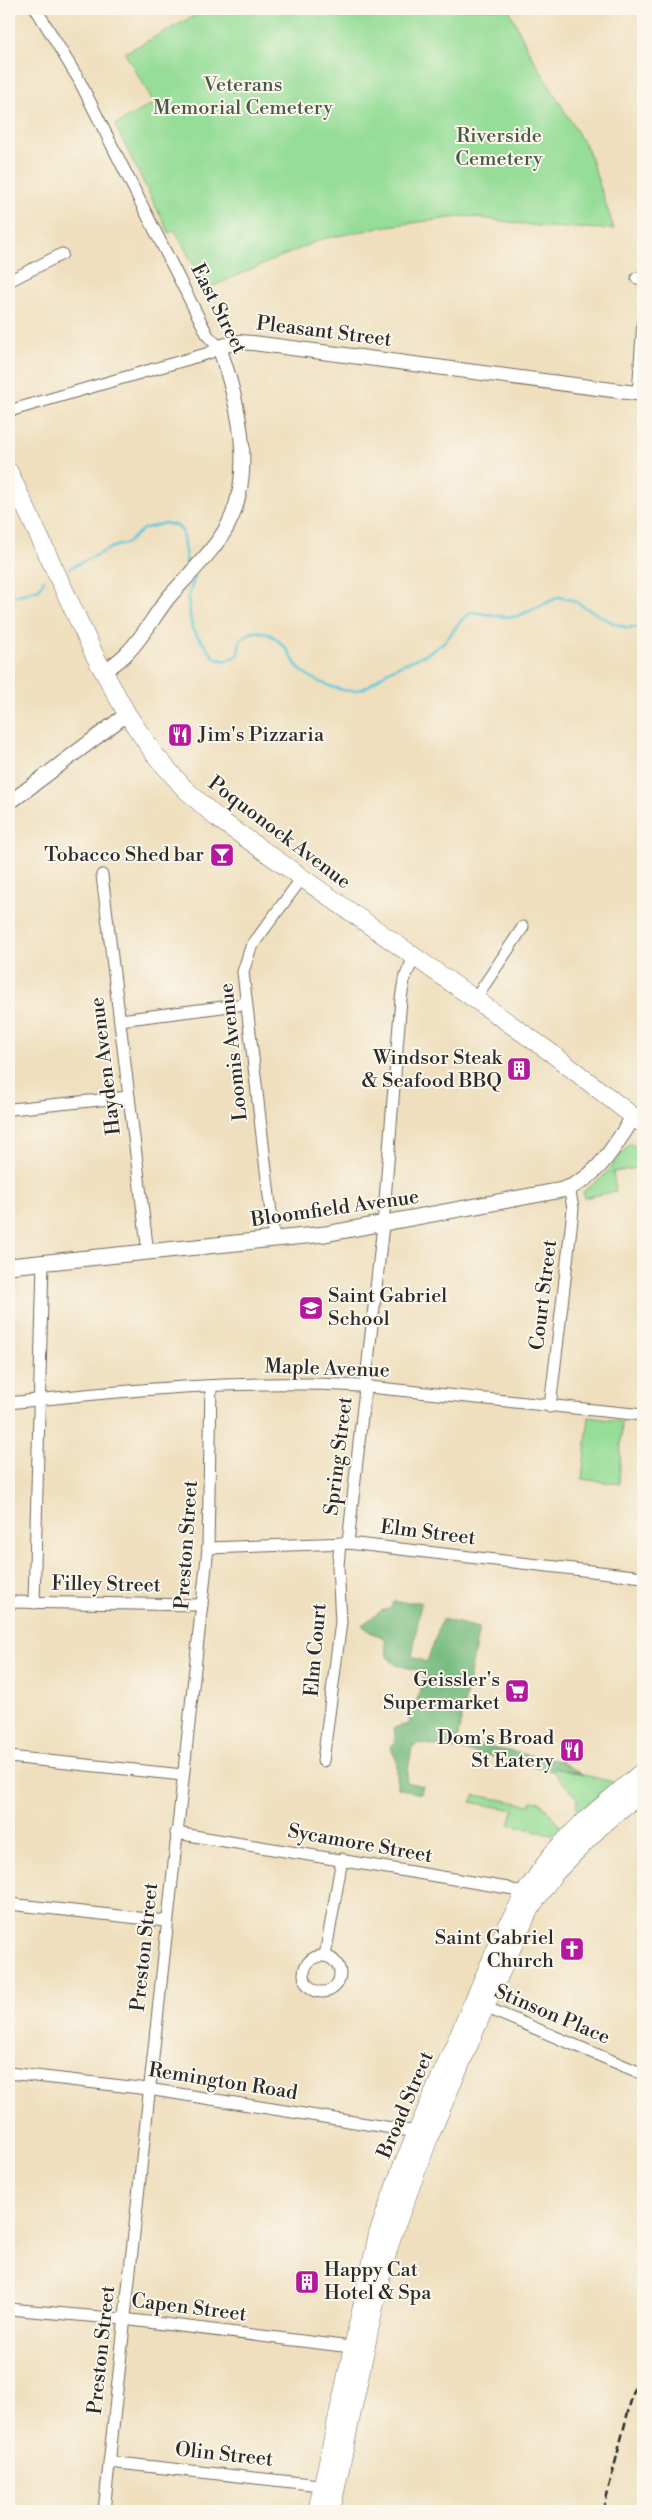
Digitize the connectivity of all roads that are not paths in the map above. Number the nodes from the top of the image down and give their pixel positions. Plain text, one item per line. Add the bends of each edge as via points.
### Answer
1 (36, 9) edge
2 (62, 254) dead end
3 (9, 282) edge
4 (643, 320) edge
5 (219, 347) junction
6 (641, 394) edge
7 (9, 411) edge
8 (9, 472) edge
9 (103, 672) junction
10 (127, 714) junction
11 (9, 803) edge
12 (102, 875) dead end
13 (302, 878) junction
14 (523, 926) dead end
15 (414, 957) junction
16 (474, 999) junction
17 (246, 1004) junction
18 (120, 1020) junction
19 (129, 1097) junction
20 (11, 1109) dead end
21 (638, 1121) edge
22 (569, 1188) junction
23 (383, 1225) junction
24 (274, 1239) junction
25 (148, 1252) junction
26 (43, 1263) junction
27 (9, 1266) edge
28 (211, 1386) junction
29 (366, 1386) junction
30 (40, 1399) junction
31 (9, 1403) edge
32 (550, 1406) junction
33 (643, 1415) edge
34 (344, 1543) junction
35 (208, 1548) junction
36 (643, 1577) edge
37 (9, 1602) edge
38 (34, 1603) junction
39 (202, 1605) junction
40 (9, 1757) edge
41 (323, 1761) dead end
42 (643, 1772) edge
43 (183, 1776) junction
44 (636, 1797) edge
45 (176, 1833) junction
46 (342, 1859) junction
47 (530, 1897) junction
48 (9, 1904) edge
49 (166, 1921) junction
50 (325, 1956) dead end
51 (479, 2005) junction
52 (9, 2073) edge
53 (643, 2074) edge
54 (148, 2090) junction
55 (424, 2133) junction
56 (9, 2308) edge
57 (123, 2319) junction
58 (359, 2348) junction
59 (109, 2462) junction
60 (329, 2486) junction
61 (104, 2511) edge
62 (317, 2511) edge
63 (331, 2511) edge

1 - 5 street, East Street via 78,80 208,336
2 - 3 street
4 - 6 street
5 - 6 street, Pleasant Street via 237,342 253,343
5 - 7 street, Pleasant Street via 209,353
5 - 9 street, East Street via 240,424 243,451 243,473 234,511 217,541 156,612 128,653
8 - 9 main road, Poquonock Avenue
9 - 10 main road, Poquonock Avenue
10 - 11 street
10 - 13 main road, Poquonock Avenue via 155,755 184,788 217,818
12 - 18 street, Hayden Avenue
13 - 15 main road, Poquonock Avenue
13 - 17 street, Loomis Avenue via 251,947 244,972
14 - 16 street
15 - 16 main road, Poquonock Avenue
15 - 23 street, Spring Street via 404,980 401,999
16 - 21 main road, Poquonock Avenue via 550,1052
17 - 18 street
17 - 24 street, Loomis Avenue
18 - 19 street, Hayden Avenue
19 - 20 street
19 - 25 street, Hayden Avenue
21 - 22 main road, Bloomfield Avenue via 597,1168
22 - 23 main road, Bloomfield Avenue
22 - 32 street, Court Street via 572,1220
23 - 24 main road, Bloomfield Avenue
23 - 29 street, Spring Street
24 - 25 main road, Bloomfield Avenue
25 - 26 main road, Bloomfield Avenue
26 - 27 main road, Bloomfield Avenue
26 - 30 street
28 - 29 street, Maple Avenue
28 - 30 street, Maple Avenue via 124,1390
28 - 35 street, Preston Street
29 - 32 street, Maple Avenue
29 - 34 street, Spring Street
30 - 31 street, Maple Avenue
30 - 38 street
32 - 33 street, Maple Avenue
34 - 35 street, Elm Street
34 - 36 street, Elm Street
34 - 41 street, Elm Court via 338,1566 341,1622
35 - 39 street, Preston Street
37 - 38 street, Filley Street
38 - 39 street, Filley Street
39 - 43 street, Preston Street
40 - 43 street
42 - 44 main road, Broad Street
43 - 45 street, Preston Street
44 - 47 main road, Broad Street
45 - 46 street, Sycamore Street
45 - 49 street, Preston Street
46 - 47 street, Sycamore Street via 508,1888
46 - 50 street
47 - 51 main road, Broad Street via 520,1928
48 - 49 street
49 - 54 street, Preston Street
51 - 53 street, Stinson Place
51 - 55 main road, Broad Street
52 - 54 street, Remington Road
54 - 55 street, Remington Road
54 - 57 street, Preston Street
55 - 58 main road, Broad Street via 403,2164 378,2234
56 - 57 street, Capen Street
57 - 58 street, Capen Street
57 - 59 street, Preston Street
58 - 60 main road, Broad Street
59 - 60 street, Olin Street
59 - 61 street, Preston Street
60 - 62 main road, Broad Street
60 - 63 main road, Broad Street

